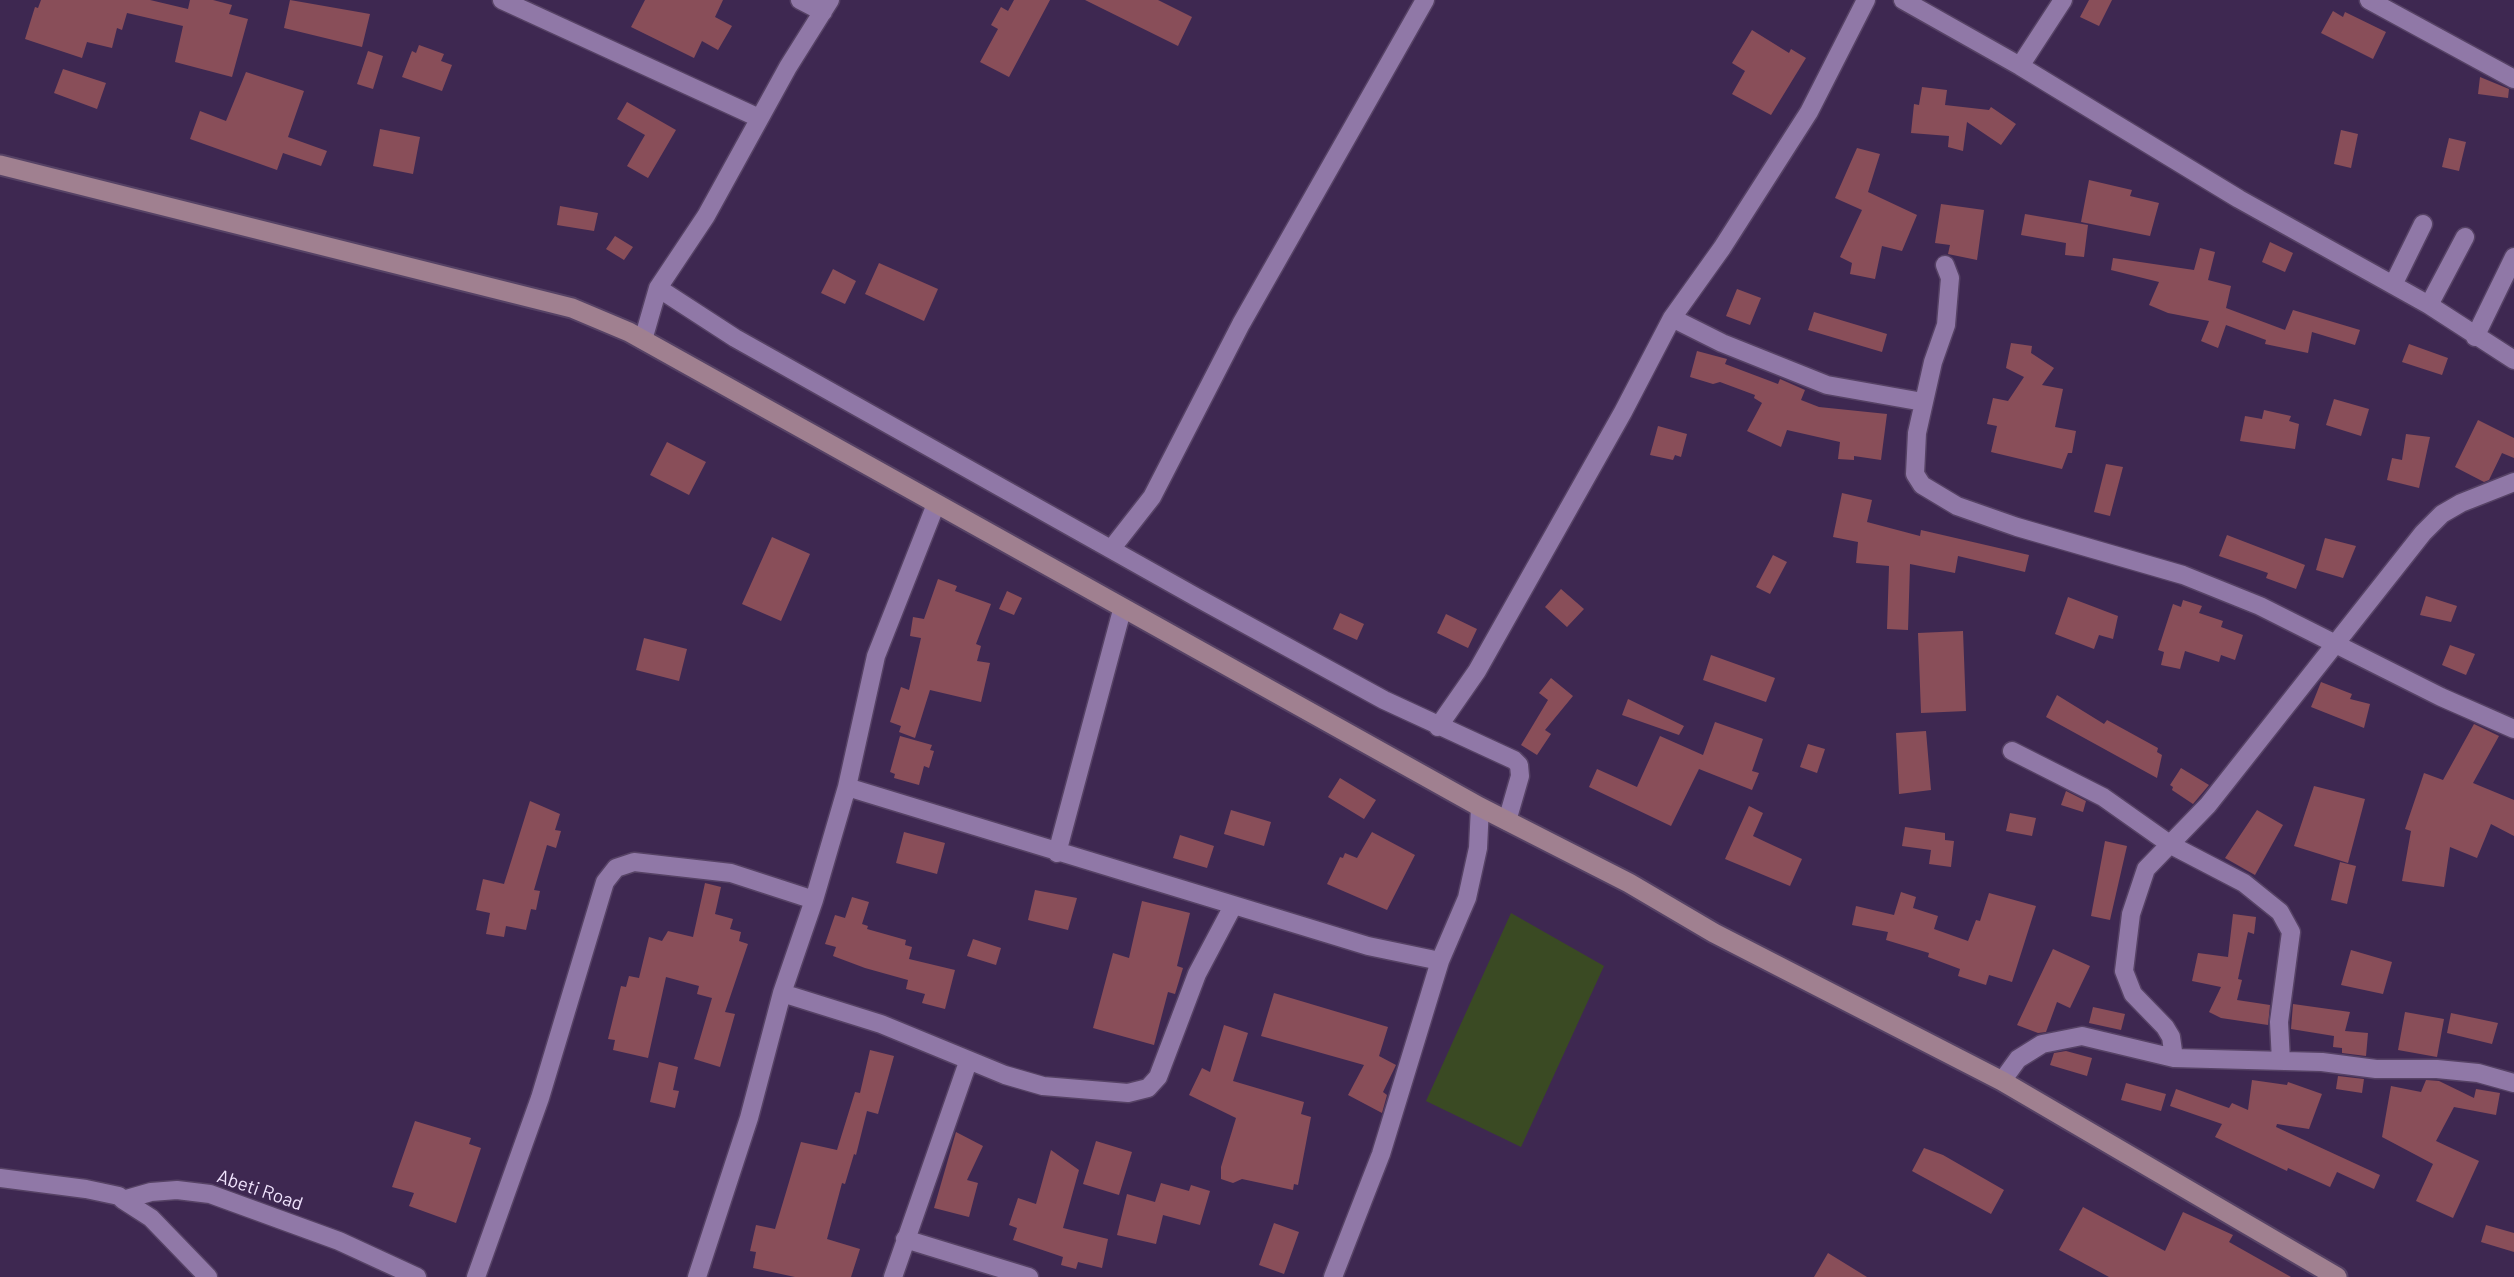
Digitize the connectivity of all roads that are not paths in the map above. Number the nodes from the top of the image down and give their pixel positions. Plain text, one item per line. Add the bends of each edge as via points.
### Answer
1 (502, 0) edge
2 (800, 0) edge
3 (1425, 0) edge
4 (1866, 0) edge
5 (1903, 0) edge
6 (2063, 0) edge
7 (2369, 0) edge
8 (826, 6) edge
9 (2020, 66) junction
10 (2514, 79) edge
11 (760, 118) junction
12 (0, 165) edge
13 (2423, 224) dead end
14 (2465, 237) dead end
15 (2514, 257) edge
16 (1945, 265) dead end
17 (2393, 285) junction
18 (658, 289) junction
19 (2429, 305) junction
20 (1672, 318) junction
21 (2475, 337) junction
22 (643, 340) junction
23 (2514, 360) edge
24 (1923, 402) junction
25 (2514, 482) edge
26 (936, 504) junction
27 (1112, 548) junction
28 (1122, 610) junction
29 (2336, 644) junction
30 (1438, 727) junction
31 (2514, 729) edge
32 (2011, 751) dead end
33 (847, 787) junction
34 (1480, 807) junction
35 (1507, 821) junction
36 (2171, 845) junction
37 (1057, 853) junction
38 (814, 900) junction
39 (1233, 906) junction
40 (1440, 961) junction
41 (782, 993) junction
42 (2174, 1058) junction
43 (2281, 1061) junction
44 (968, 1062) junction
45 (2003, 1081) junction
46 (2514, 1083) edge
47 (0, 1178) edge
48 (123, 1200) junction
49 (905, 1239) junction
50 (208, 1277) edge
51 (417, 1277) edge
52 (476, 1277) edge
53 (697, 1277) edge
54 (893, 1277) edge
55 (1029, 1277) edge
56 (1333, 1277) edge
57 (2337, 1277) edge

1 - 11 street
2 - 8 street
3 - 27 street via 1241,324 1152,497
4 - 20 street via 1808,112
5 - 9 street
6 - 9 street
7 - 10 street
8 - 11 street
9 - 17 street via 2239,200
11 - 18 street via 706,216
12 - 22 main road via 572,308
13 - 17 street
14 - 19 street
15 - 21 street
16 - 24 street via 1950,278 1946,325
17 - 19 street
18 - 22 street
18 - 27 street via 735,338
19 - 21 street
20 - 24 street via 1827,384
20 - 30 street via 1477,671
21 - 23 street
22 - 26 main road
24 - 29 street via 1915,474 1934,494 2017,527 2183,575
25 - 29 street via 2442,514 2386,576
26 - 28 main road
26 - 33 street via 876,656
27 - 30 street
28 - 34 main road
28 - 37 street
29 - 31 street
29 - 36 street
30 - 35 street via 1519,765
32 - 36 street via 2103,797
33 - 37 street
33 - 38 street
34 - 35 main road
34 - 40 street via 1478,848 1467,898
35 - 45 main road
36 - 42 street via 2146,869 2136,891 2124,971 2133,994 2171,1037
36 - 43 street via 2244,883 2287,921 2291,947 2281,1000
37 - 39 street
38 - 41 street
38 - 52 street via 731,873 634,862 616,868 604,882 540,1098
39 - 40 street via 1368,946
39 - 44 street via 1197,974 1158,1077 1148,1088 1128,1093 1043,1086
40 - 56 street via 1381,1154
41 - 44 street via 881,1024
41 - 53 street via 749,1118
42 - 43 street
42 - 45 street via 2082,1036 2059,1038 2018,1059
43 - 46 street via 2437,1069
44 - 49 street
45 - 57 main road
47 - 48 street via 86,1189
48 - 50 street via 151,1218
48 - 51 street, Abeti Road via 177,1190 210,1194 339,1241
49 - 54 street
49 - 55 street

